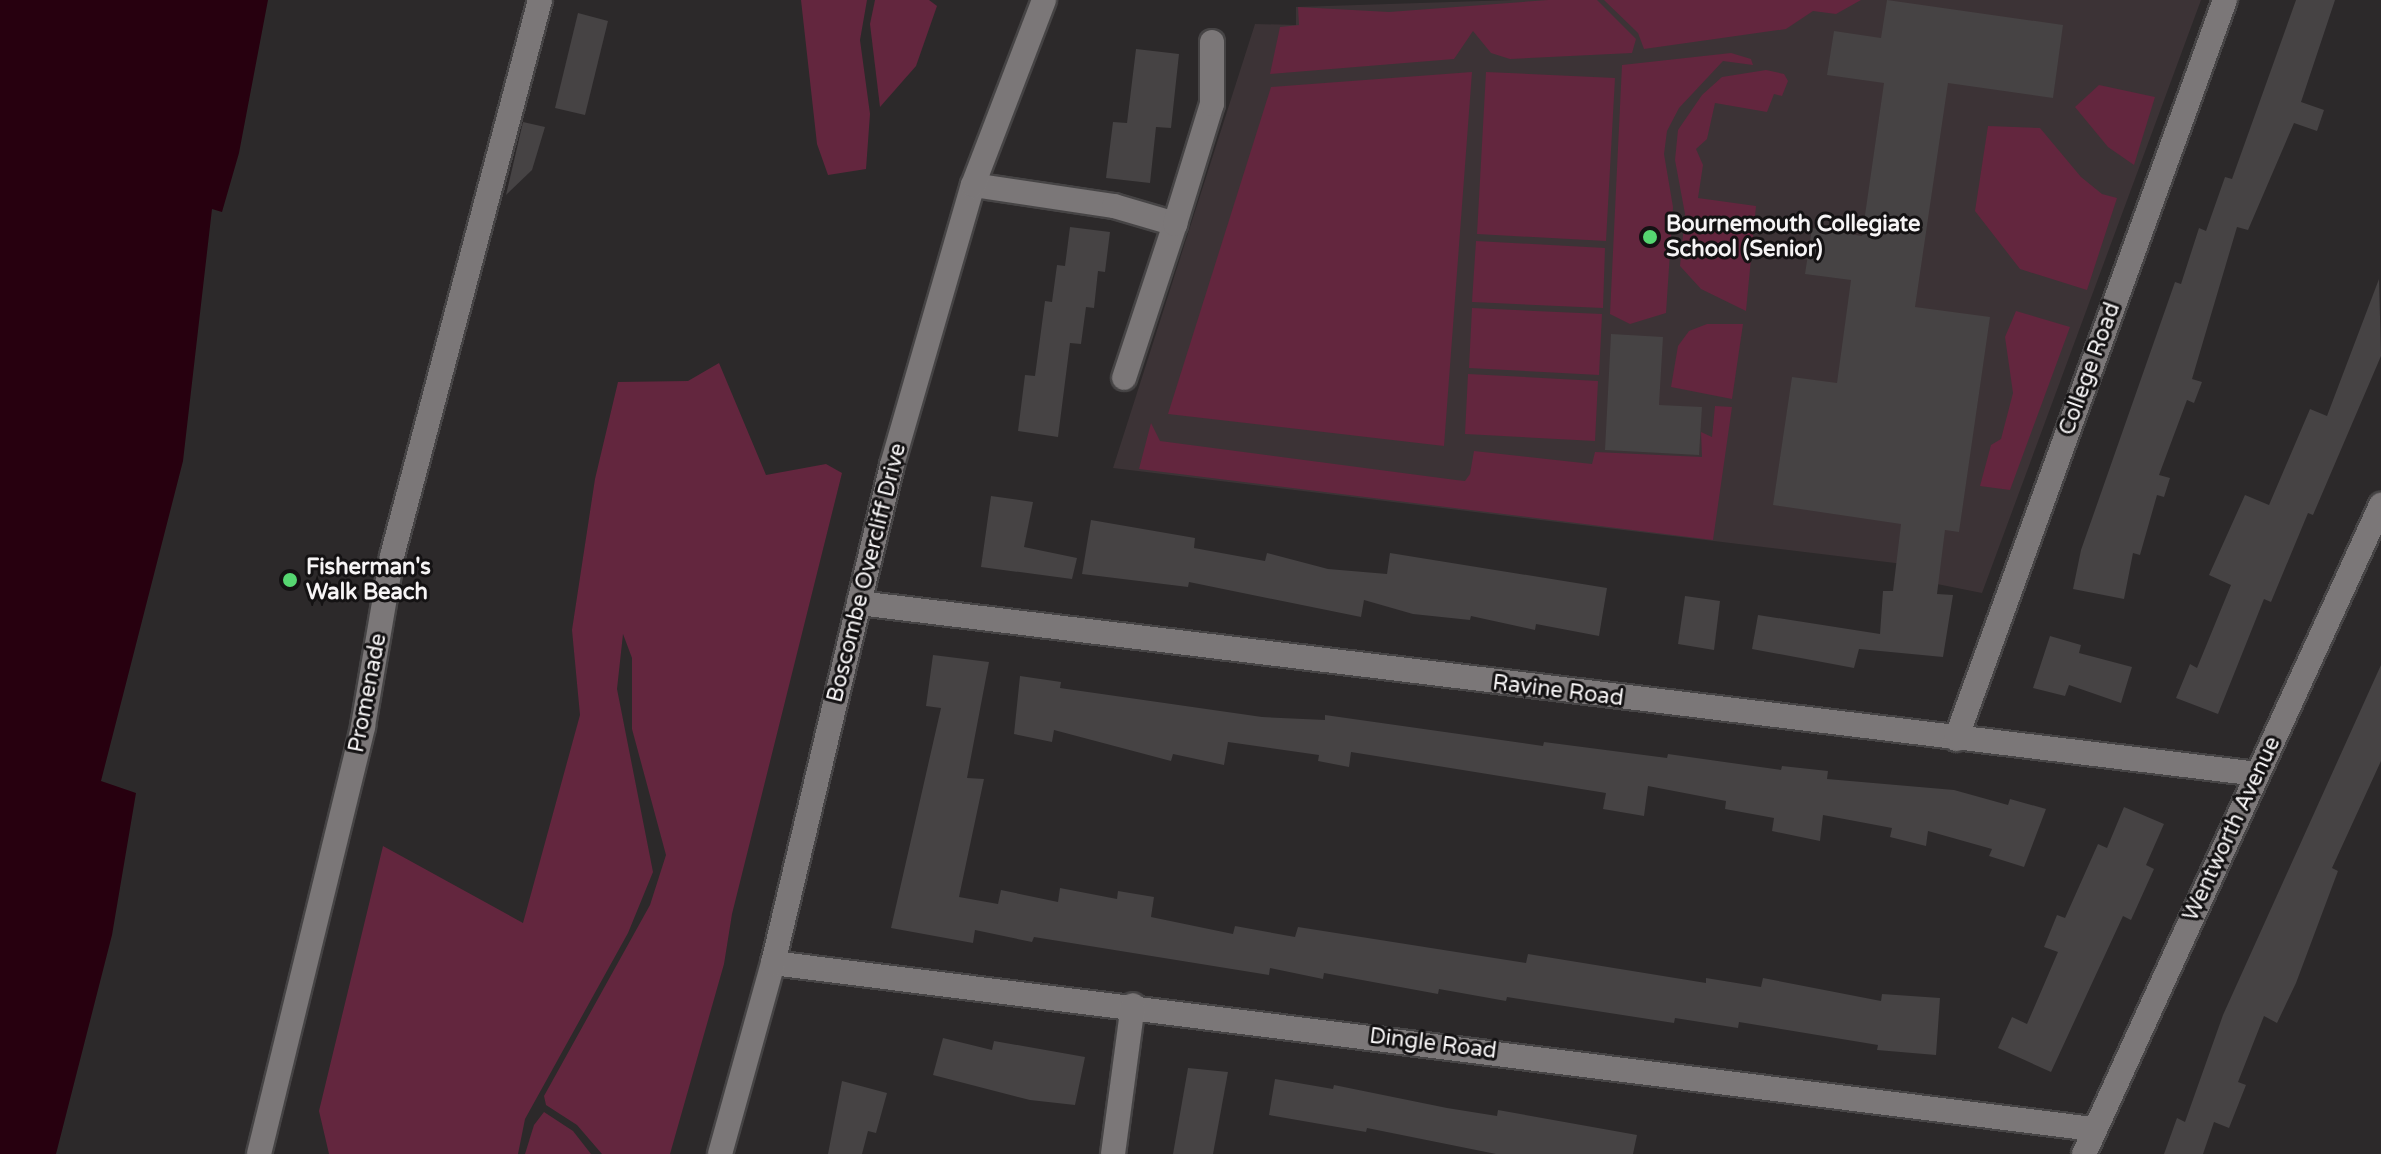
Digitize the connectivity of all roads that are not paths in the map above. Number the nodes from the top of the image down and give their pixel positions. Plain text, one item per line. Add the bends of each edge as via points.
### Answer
1 (540, 0) edge
2 (1044, 0) edge
3 (2225, 0) edge
4 (1212, 42) dead end
5 (973, 185) junction
6 (1175, 224) junction
7 (1124, 378) dead end
8 (2381, 505) edge
9 (859, 603) junction
10 (1956, 739) junction
11 (2257, 774) junction
12 (773, 963) junction
13 (1133, 1005) junction
14 (2093, 1129) junction
15 (259, 1154) edge
16 (720, 1154) edge
17 (1113, 1154) edge
18 (2084, 1154) edge

1 - 15 street, Promenade via 392,556 363,726
2 - 5 street, Boscombe Overcliff Drive
3 - 10 street, College Road
4 - 6 street via 1212,104
5 - 6 street via 1114,206
5 - 9 street, Boscombe Overcliff Drive via 892,465
6 - 7 street
8 - 11 street, Wentworth Avenue
9 - 10 street, Ravine Road
9 - 12 street, Boscombe Overcliff Drive
10 - 11 street, Ravine Road
11 - 14 street, Wentworth Avenue
12 - 13 street, Dingle Road
12 - 16 street, Boscombe Overcliff Drive
13 - 14 street, Dingle Road
13 - 17 street
14 - 18 street, Wentworth Avenue

